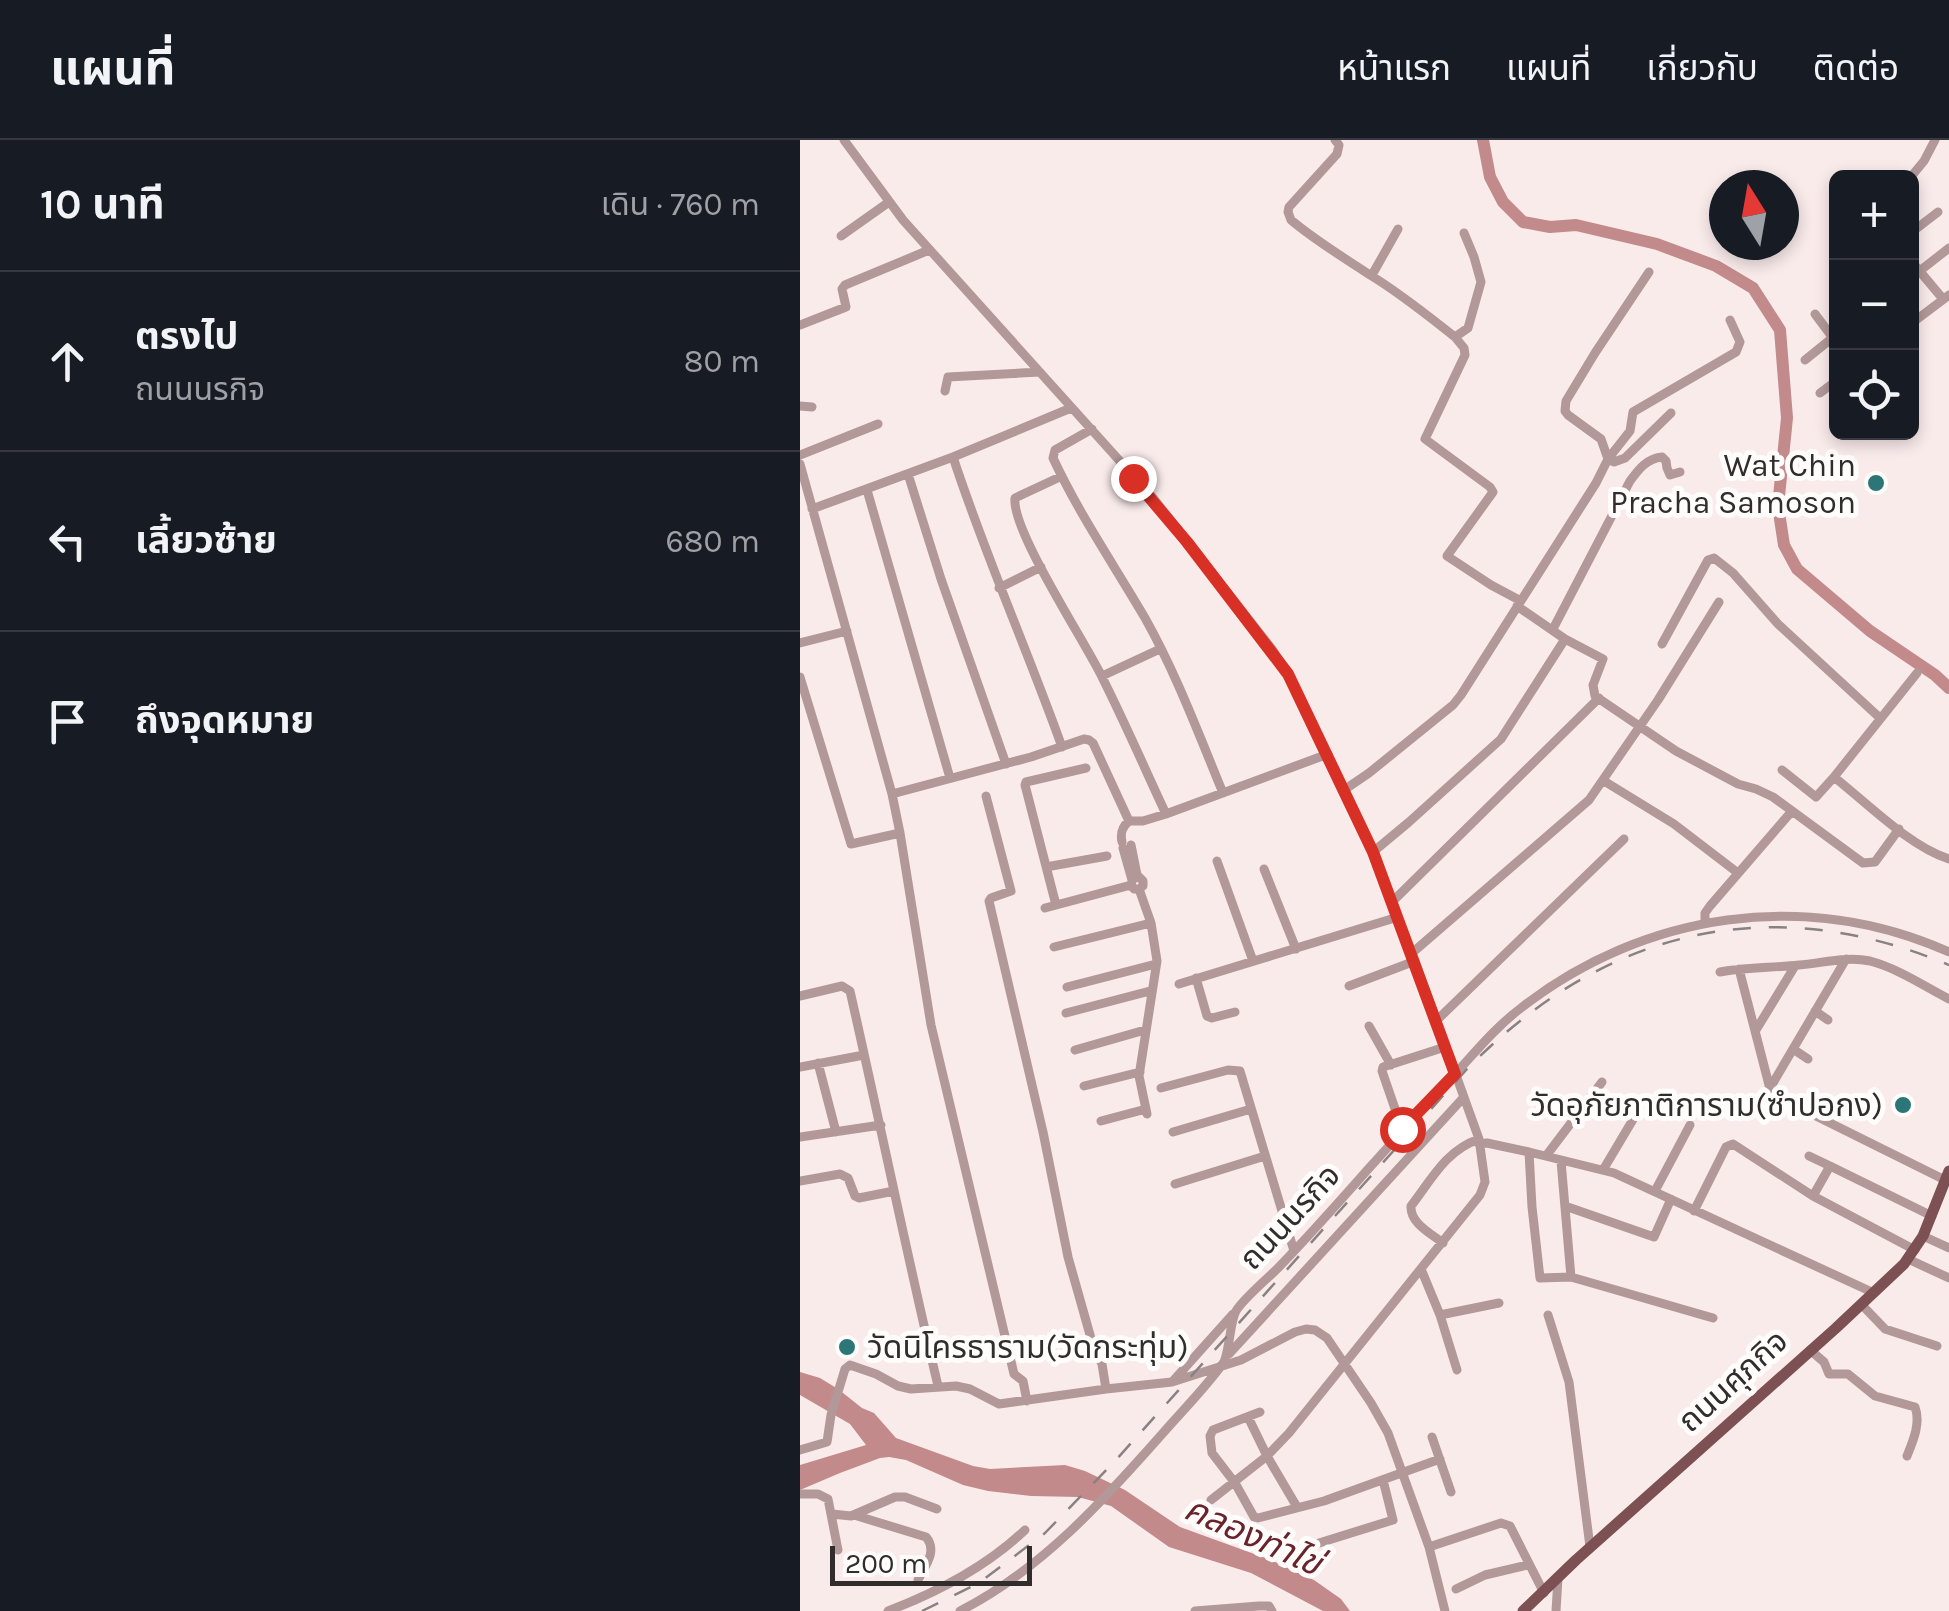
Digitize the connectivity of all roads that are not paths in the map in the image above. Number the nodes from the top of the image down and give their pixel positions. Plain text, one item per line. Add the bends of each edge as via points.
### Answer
1 (844, 140) edge
2 (1335, 140) edge
3 (1935, 140) edge
4 (1917, 170) edge
5 (889, 202) junction
6 (1938, 212) dead end
7 (1919, 227) edge
8 (1398, 229) dead end
9 (1464, 234) dead end
10 (840, 236) dead end
11 (1949, 248) edge
12 (929, 250) junction
13 (1919, 271) edge
14 (1649, 272) dead end
15 (1372, 275) junction
16 (1919, 277) edge
17 (1946, 297) edge
18 (1816, 314) dead end
19 (1919, 318) edge
20 (1730, 320) dead end
21 (800, 325) edge
22 (1829, 329) edge
23 (1454, 337) junction
24 (1829, 341) edge
25 (1805, 360) dead end
26 (1040, 372) junction
27 (1829, 386) edge
28 (945, 391) dead end
29 (1820, 393) dead end
30 (800, 406) edge
31 (812, 408) dead end
32 (1072, 408) junction
33 (1671, 413) dead end
34 (878, 424) dead end
35 (1092, 429) junction
36 (800, 455) edge
37 (953, 457) junction
38 (1608, 460) junction
39 (800, 464) edge
40 (1680, 472) dead end
41 (908, 474) junction
42 (1062, 476) junction
43 (866, 490) junction
44 (812, 508) junction
45 (1041, 567) junction
46 (999, 588) junction
47 (1719, 602) dead end
48 (1519, 604) junction
49 (1553, 629) junction
50 (847, 631) junction
51 (1565, 639) junction
52 (800, 643) edge
53 (1662, 644) dead end
54 (1160, 649) junction
55 (1917, 673) dead end
56 (1102, 676) junction
57 (800, 678) edge
58 (1599, 698) junction
59 (1880, 718) junction
60 (1639, 724) junction
61 (1062, 746) junction
62 (1328, 754) junction
63 (1006, 764) junction
64 (1086, 768) dead end
65 (1782, 770) dead end
66 (1834, 777) junction
67 (950, 778) junction
68 (1604, 781) junction
69 (1344, 790) junction
70 (1223, 793) junction
71 (892, 794) junction
72 (986, 796) dead end
73 (1792, 811) junction
74 (1166, 814) junction
75 (1126, 824) junction
76 (1898, 829) junction
77 (900, 832) junction
78 (1624, 839) dead end
79 (1373, 852) junction
80 (1107, 856) dead end
81 (1949, 859) edge
82 (1218, 861) dead end
83 (1046, 868) junction
84 (1264, 868) dead end
85 (1738, 874) junction
86 (1135, 883) junction
87 (1392, 902) junction
88 (1398, 917) junction
89 (1705, 923) junction
90 (1151, 924) junction
91 (1054, 948) dead end
92 (1296, 948) junction
93 (1949, 952) edge
94 (1413, 957) junction
95 (1846, 959) junction
96 (1253, 962) junction
97 (1156, 964) junction
98 (1795, 966) junction
99 (1739, 968) junction
100 (1720, 972) dead end
101 (1196, 978) junction
102 (1178, 984) dead end
103 (1066, 986) dead end
104 (1349, 986) dead end
105 (1150, 992) junction
106 (800, 996) edge
107 (1949, 999) edge
108 (1815, 1011) junction
109 (1235, 1012) dead end
110 (1066, 1013) dead end
111 (1828, 1020) dead end
112 (1436, 1021) junction
113 (1369, 1026) dead end
114 (1145, 1030) junction
115 (1756, 1030) junction
116 (1445, 1047) junction
117 (1793, 1049) junction
118 (1076, 1050) dead end
119 (864, 1055) junction
120 (1808, 1059) dead end
121 (818, 1063) junction
122 (1391, 1065) junction
123 (800, 1067) edge
124 (1140, 1072) junction
125 (1455, 1074) junction
126 (1602, 1082) dead end
127 (1084, 1086) dead end
128 (1161, 1088) dead end
129 (1770, 1088) junction
130 (1464, 1097) junction
131 (1644, 1101) dead end
132 (1250, 1109) junction
133 (1776, 1112) dead end
134 (1816, 1116) dead end
135 (1101, 1121) dead end
136 (880, 1125) junction
137 (1690, 1125) dead end
138 (1402, 1129) junction
139 (836, 1132) junction
140 (1173, 1132) dead end
141 (800, 1137) edge
142 (1479, 1142) junction
143 (1529, 1152) junction
144 (1265, 1156) junction
145 (1546, 1156) junction
146 (1809, 1156) dead end
147 (1562, 1161) junction
148 (1830, 1166) junction
149 (1602, 1170) junction
150 (1947, 1176) edge
151 (800, 1182) edge
152 (1175, 1184) dead end
153 (894, 1191) junction
154 (1655, 1191) junction
155 (1813, 1196) junction
156 (1672, 1199) junction
157 (1565, 1206) junction
158 (1694, 1211) junction
159 (1932, 1216) junction
160 (1923, 1236) junction
161 (1443, 1243) junction
162 (1949, 1248) edge
163 (1294, 1251) junction
164 (1911, 1255) junction
165 (1421, 1270) junction
166 (1572, 1277) junction
167 (1949, 1278) edge
168 (1874, 1292) junction
169 (1500, 1303) dead end
170 (1862, 1304) junction
171 (1235, 1312) junction
172 (1440, 1315) junction
173 (1548, 1316) dead end
174 (1713, 1318) dead end
175 (1937, 1346) dead end
176 (1810, 1350) junction
177 (1227, 1356) junction
178 (1345, 1364) junction
179 (1222, 1367) junction
180 (1457, 1370) dead end
181 (1172, 1382) junction
182 (938, 1386) junction
183 (1106, 1388) junction
184 (1027, 1401) junction
185 (1260, 1412) dead end
186 (1248, 1417) junction
187 (1432, 1437) dead end
188 (800, 1450) edge
189 (1267, 1456) junction
190 (1907, 1456) dead end
191 (1440, 1460) junction
192 (1403, 1472) junction
193 (1383, 1480) junction
194 (1234, 1483) junction
195 (801, 1491) edge
196 (1451, 1492) dead end
197 (1211, 1500) dead end
198 (1297, 1507) junction
199 (938, 1510) dead end
200 (832, 1514) junction
201 (854, 1514) junction
202 (1025, 1530) dead end
203 (1319, 1543) dead end
204 (1590, 1547) junction
205 (1429, 1548) junction
206 (838, 1550) dead end
207 (1528, 1565) junction
208 (1558, 1578) junction
209 (918, 1580) dead end
210 (1456, 1589) dead end
211 (1544, 1593) junction
212 (888, 1611) edge
213 (960, 1611) edge
214 (1195, 1611) edge
215 (1272, 1611) edge
216 (1445, 1611) edge
217 (1523, 1611) edge
218 (1556, 1611) edge

1 - 5 street
2 - 15 street via 1337,154 1288,212 1342,259
3 - 4 street
5 - 10 street
5 - 12 street
6 - 7 street
8 - 15 street
9 - 23 street via 1481,282 1468,328
11 - 13 street
12 - 21 street via 845,284 846,307
12 - 26 street
14 - 38 street via 1565,408 1601,439
15 - 23 street
16 - 17 street
17 - 19 street
18 - 22 street
20 - 38 street via 1740,348 1633,412 1630,431
23 - 48 street via 1465,355 1425,439 1493,492 1447,556
24 - 25 street
26 - 28 street via 948,377
26 - 32 street
27 - 29 street
30 - 31 street
32 - 35 street
32 - 37 street
33 - 38 street via 1625,458
34 - 36 street
35 - 42 street via 1053,454
35 - 62 street via 1272,650
37 - 41 street
37 - 46 street
38 - 48 street
39 - 44 street
40 - 49 street via 1670,475 1662,457 1639,469
41 - 43 street
41 - 63 street
42 - 45 street via 1013,502
42 - 54 street
43 - 44 street
43 - 67 street
44 - 50 street
45 - 46 street
45 - 56 street
46 - 61 street
47 - 60 street
48 - 49 street
48 - 69 street via 1453,705
49 - 51 street
50 - 52 street
50 - 71 street
51 - 58 street via 1604,659 1593,689
51 - 79 street via 1501,740
53 - 59 street via 1708,560 1717,559
54 - 56 street
54 - 70 street
55 - 59 street
56 - 74 street
57 - 77 street via 849,842
58 - 60 street
58 - 87 street
59 - 66 street
60 - 68 street
60 - 73 street via 1676,751
61 - 63 street
61 - 75 street via 1094,743
62 - 69 street
62 - 70 street
63 - 67 street
64 - 83 street via 1026,782
65 - 66 street via 1820,801
66 - 76 street
67 - 71 street
68 - 85 street
68 - 94 street
69 - 79 street
70 - 74 street
71 - 77 street
72 - 183 street via 1011,891 989,901 1068,1257
73 - 76 street via 1869,864
73 - 85 street
74 - 75 street
75 - 86 street
76 - 81 street
77 - 184 street via 931,1025 1014,1374
78 - 112 street
79 - 87 street
80 - 83 street
82 - 96 street
83 - 86 street via 1051,906
84 - 92 street
85 - 89 street via 1705,913
86 - 90 street
87 - 88 street
88 - 92 street
88 - 94 street
89 - 93 street, ถนนนรกิจ via 1842,920
89 - 125 street, ถนนนรกิจ via 1612,951 1581,968 1521,1008
90 - 91 street
90 - 97 street
92 - 96 street
94 - 104 street
94 - 112 street
95 - 98 street
95 - 107 street via 1882,965
95 - 108 street
96 - 101 street
97 - 103 street
97 - 105 street
98 - 99 street
98 - 115 street
99 - 100 street
99 - 115 street
101 - 102 street
101 - 109 street via 1207,1016
105 - 110 street
105 - 114 street
106 - 119 street via 842,986 850,991
108 - 111 street
108 - 117 street
112 - 116 street
113 - 122 street
114 - 118 street
114 - 124 street
115 - 129 street
116 - 122 street
116 - 125 street
117 - 120 street
117 - 129 street
119 - 121 street
119 - 136 street
121 - 123 street
121 - 139 street
122 - 138 street via 1382,1071
124 - 127 street
124 - 135 street via 1146,1112
125 - 130 street
125 - 138 street, ถนนนรกิจ
126 - 145 street
128 - 132 street via 1238,1069
129 - 133 street
130 - 142 street
130 - 177 street
131 - 149 street
132 - 140 street
132 - 144 street
134 - 150 street
136 - 139 street
136 - 153 street
137 - 154 street
138 - 163 street, ถนนนรกิจ
139 - 141 street
142 - 143 street
142 - 161 street via 1484,1189
142 - 161 street via 1450,1154 1410,1206 1416,1222
143 - 145 street
143 - 166 street via 1538,1274
144 - 152 street
144 - 163 street
145 - 147 street
146 - 148 street
147 - 149 street
147 - 157 street
148 - 155 street
148 - 159 street
149 - 154 street
150 - 159 main road, ถนนศุภกิจ
151 - 153 street via 840,1174 859,1198
153 - 182 street
154 - 156 street
155 - 158 street via 1730,1144
155 - 164 street
156 - 157 street via 1654,1237
156 - 158 street
157 - 166 street
158 - 168 street
159 - 160 main road, ถนนศุภกิจ
160 - 162 street
160 - 164 main road, ถนนศุภกิจ
161 - 165 street
163 - 171 street, ถนนนรกิจ
164 - 167 street
164 - 168 main road, ถนนศุภกิจ
165 - 172 street
165 - 178 street
166 - 174 street
168 - 170 main road, ถนนศุภกิจ
169 - 172 street
170 - 175 street via 1885,1329
170 - 176 main road, ถนนศุภกิจ
171 - 177 street, ถนนนรกิจ
171 - 181 street
172 - 180 street
173 - 204 street via 1569,1382
176 - 190 street via 1829,1374 1848,1374 1870,1393 1915,1407
176 - 204 main road, ถนนศุภกิจ
177 - 179 street, ถนนนรกิจ
178 - 179 street via 1327,1338 1306,1328
178 - 189 street
178 - 192 street via 1372,1403
179 - 181 street
179 - 213 street, ถนนนรกิจ via 1081,1520 1019,1575
181 - 183 street
182 - 184 street via 970,1390 999,1404
182 - 188 street via 911,1389 850,1366 825,1444
183 - 184 street
185 - 186 street
186 - 189 street
186 - 194 street via 1210,1436 1212,1453
187 - 191 street
189 - 194 street
189 - 198 street
191 - 192 street
191 - 196 street
192 - 193 street
192 - 205 street
193 - 198 street
193 - 203 street via 1393,1520
194 - 197 street
194 - 198 street via 1254,1517
195 - 200 street via 828,1499
199 - 201 street via 895,1498
200 - 201 street
200 - 206 street
201 - 209 street via 926,1537 932,1551
202 - 212 street via 964,1576
204 - 208 main road, ถนนศุภกิจ
205 - 207 street via 1501,1523 1510,1526
205 - 216 street
207 - 210 street
207 - 211 street
208 - 211 main road, ถนนศุภกิจ
208 - 218 street
211 - 217 main road, ถนนศุภกิจ
214 - 215 street

